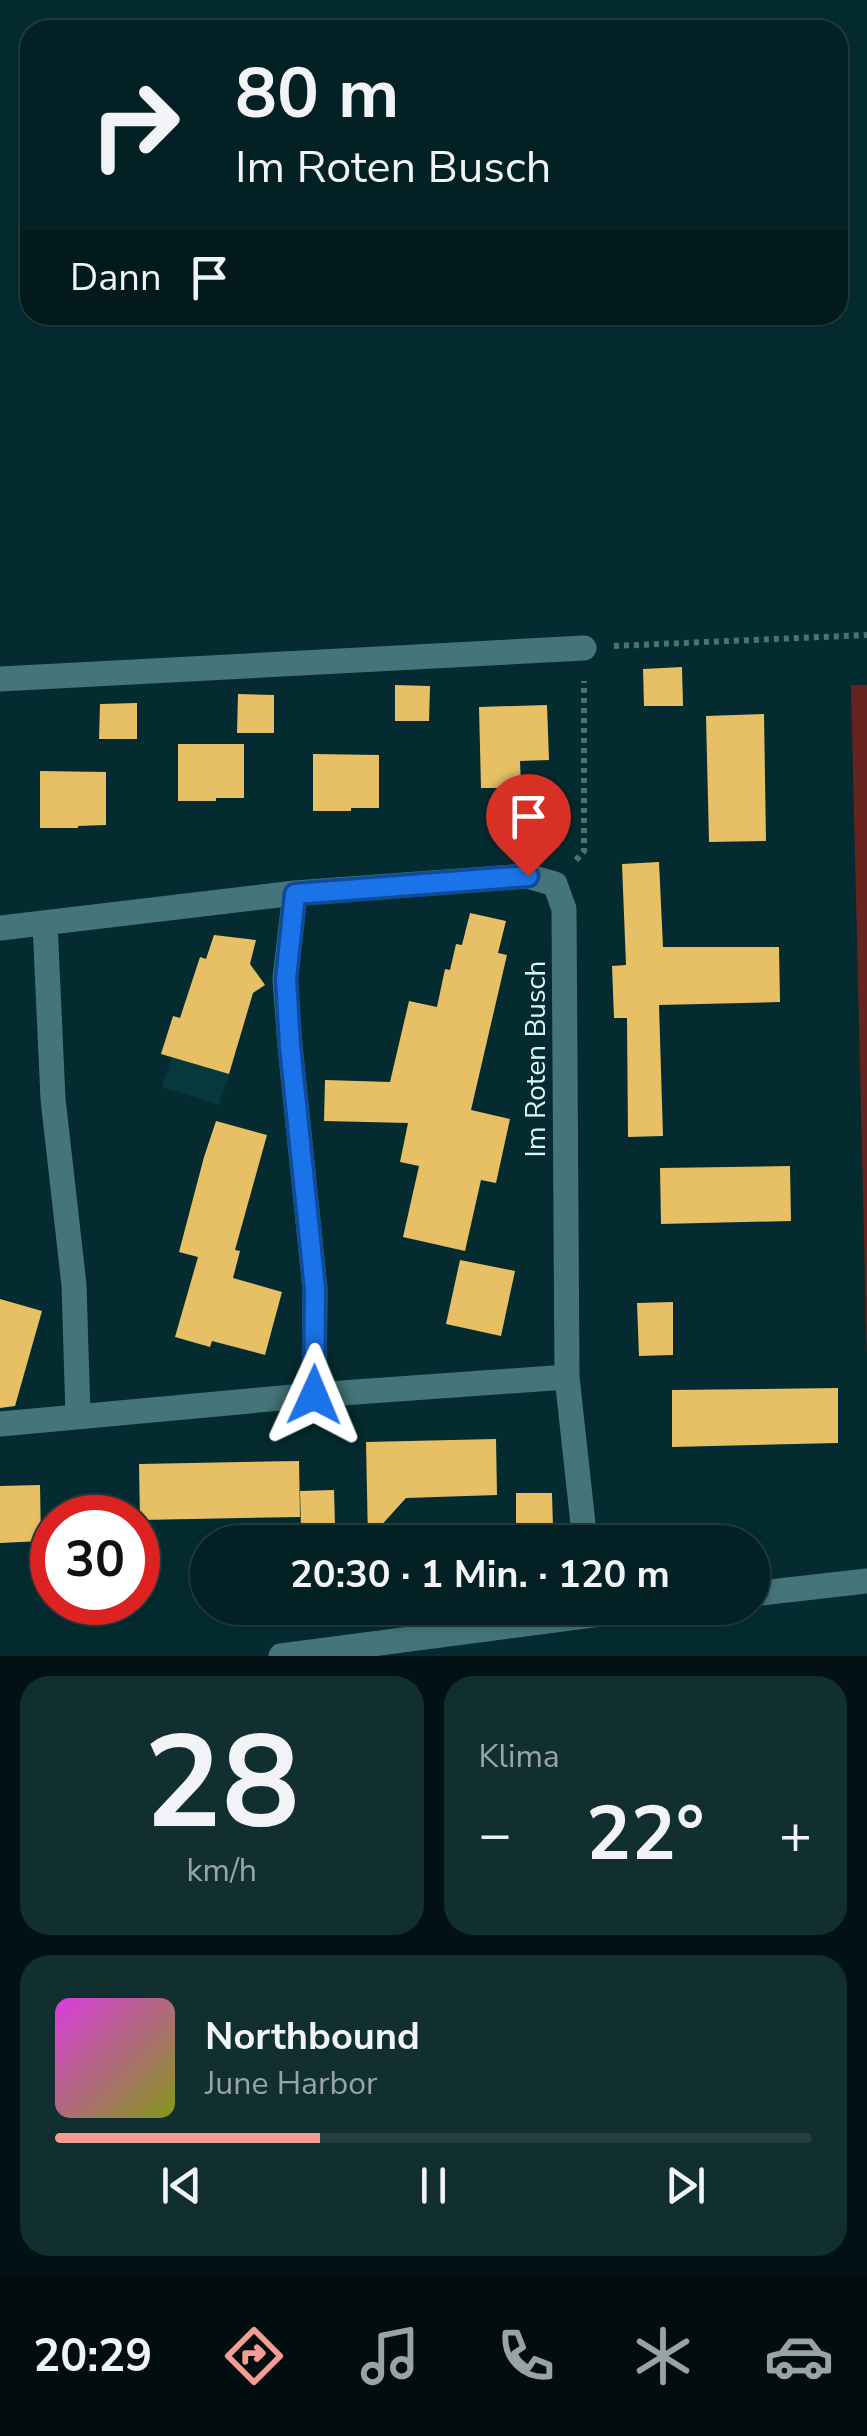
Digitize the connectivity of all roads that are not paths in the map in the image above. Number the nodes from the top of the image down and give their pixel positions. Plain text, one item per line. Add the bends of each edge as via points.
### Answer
1 (584, 648) road end
2 (0, 679) edge
3 (295, 894) junction
4 (45, 923) junction
5 (0, 928) edge
6 (567, 1377) junction
7 (314, 1395) junction
8 (78, 1416) junction
9 (0, 1424) edge
10 (583, 1525) edge
11 (867, 1581) edge
12 (770, 1592) edge
13 (496, 1625) edge
14 (281, 1656) edge

1 - 2 street
3 - 4 street
3 - 6 street, Im Roten Busch via 528,876 555,884 564,909
3 - 7 street via 286,979 315,1289
4 - 5 street
4 - 8 street
6 - 7 street
6 - 10 street, Im Roten Busch
7 - 8 street
8 - 9 street
11 - 12 street
13 - 14 street

